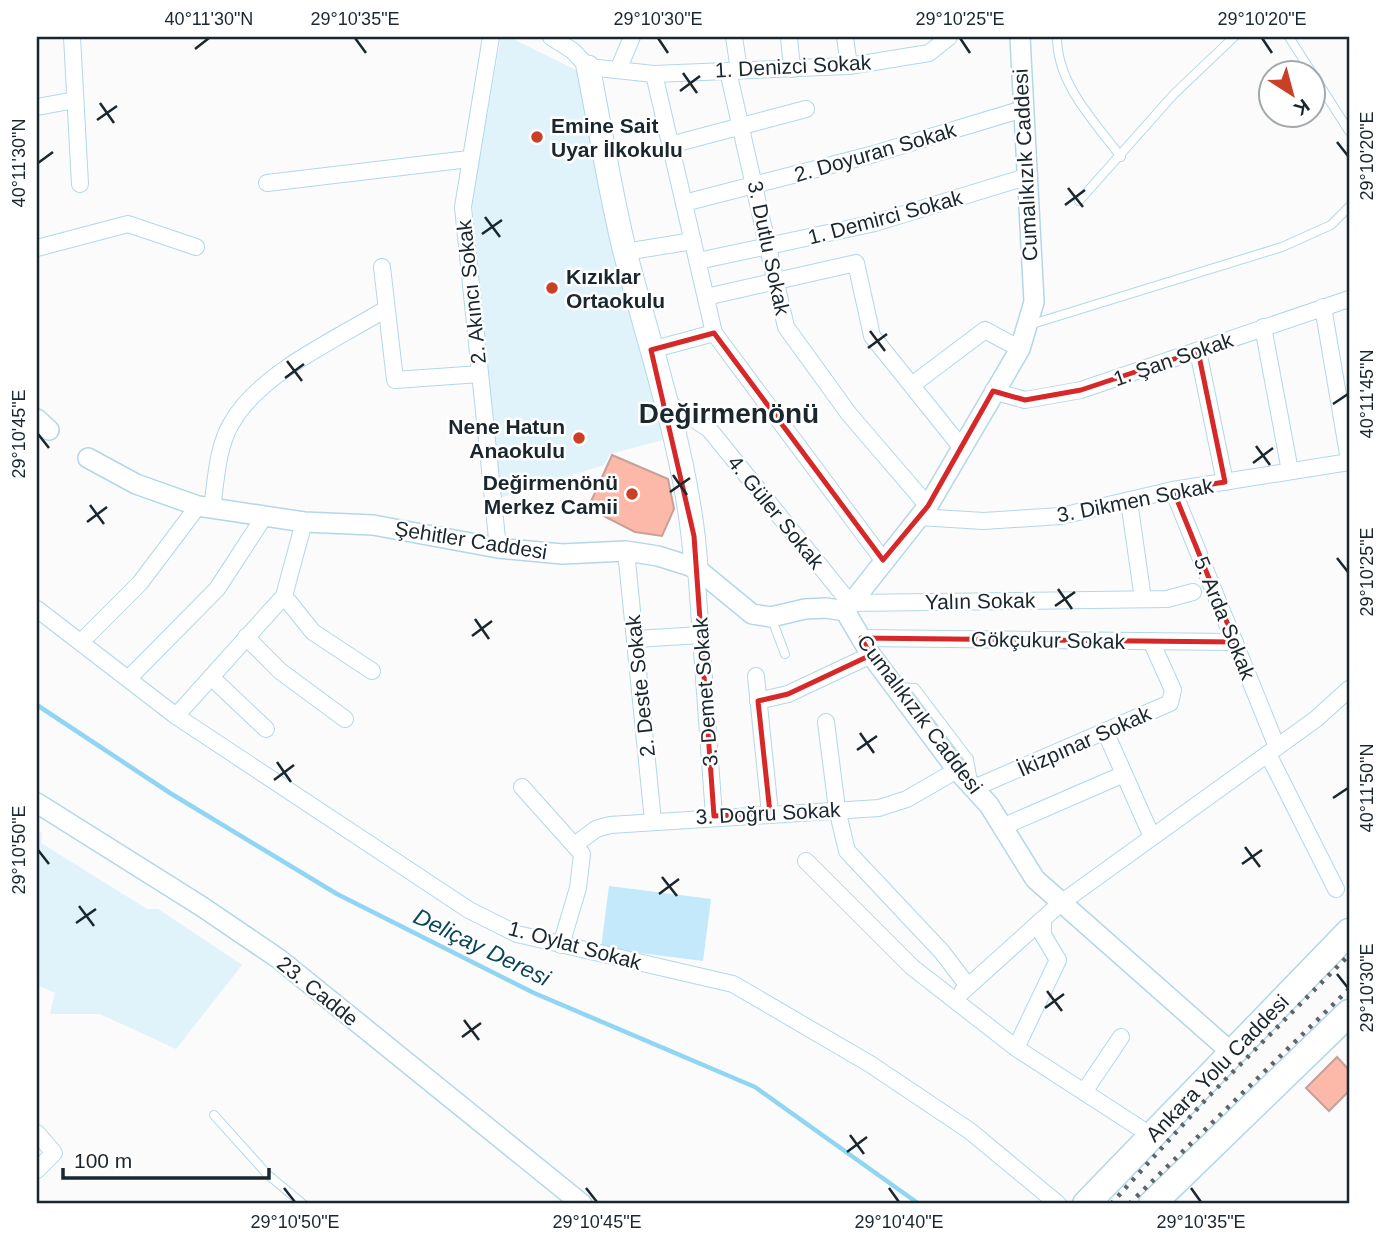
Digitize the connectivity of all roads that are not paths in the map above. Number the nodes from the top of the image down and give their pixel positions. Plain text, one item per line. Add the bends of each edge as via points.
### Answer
1 (72, 37) edge
2 (491, 37) edge
3 (551, 37) edge
4 (632, 37) edge
5 (734, 37) edge
6 (789, 37) edge
7 (845, 37) edge
8 (949, 37) edge
9 (1020, 37) edge
10 (1057, 37) edge
11 (1234, 37) edge
12 (1289, 37) edge
13 (849, 66) junction
14 (589, 67) junction
15 (792, 69) junction
16 (618, 70) junction
17 (733, 70) junction
18 (654, 74) junction
19 (75, 100) junction
20 (37, 107) edge
21 (806, 109) dead end
22 (1023, 109) junction
23 (741, 124) junction
24 (1349, 131) edge
25 (670, 145) junction
26 (1121, 157) junction
27 (469, 159) junction
28 (1029, 176) junction
29 (267, 183) dead end
30 (80, 184) dead end
31 (756, 186) junction
32 (1079, 201) dead end
33 (684, 202) junction
34 (1349, 207) edge
35 (693, 241) junction
36 (770, 245) junction
37 (196, 247) dead end
38 (37, 248) edge
39 (625, 252) junction
40 (698, 261) junction
41 (382, 267) dead end
42 (776, 283) junction
43 (706, 297) junction
44 (1349, 299) edge
45 (1323, 307) junction
46 (386, 309) junction
47 (1027, 326) junction
48 (1262, 327) junction
49 (714, 333) junction
50 (1020, 349) junction
51 (652, 351) junction
52 (1198, 351) junction
53 (480, 374) junction
54 (912, 385) junction
55 (993, 391) junction
56 (665, 401) junction
57 (961, 447) junction
58 (88, 458) dead end
59 (1349, 461) edge
60 (1290, 471) junction
61 (1225, 482) junction
62 (1173, 490) junction
63 (1129, 501) junction
64 (205, 507) junction
65 (923, 512) junction
66 (264, 517) junction
67 (304, 522) junction
68 (498, 548) junction
69 (626, 551) junction
70 (883, 560) junction
71 (696, 568) junction
72 (1193, 592) dead end
73 (284, 596) junction
74 (1143, 598) junction
75 (847, 607) junction
76 (37, 609) edge
77 (771, 617) junction
78 (701, 635) junction
79 (246, 637) junction
80 (635, 639) junction
81 (1151, 641) junction
82 (82, 642) junction
83 (1234, 642) junction
84 (866, 647) junction
85 (785, 654) dead end
86 (372, 671) dead end
87 (756, 676) dead end
88 (211, 677) junction
89 (129, 678) junction
90 (894, 687) junction
91 (1349, 689) edge
92 (758, 701) junction
93 (176, 716) junction
94 (345, 719) dead end
95 (826, 722) dead end
96 (266, 729) dead end
97 (1105, 732) junction
98 (1272, 750) junction
99 (957, 770) junction
100 (1124, 774) junction
101 (522, 787) dead end
102 (974, 788) junction
103 (37, 803) edge
104 (837, 809) junction
105 (770, 813) junction
106 (714, 816) junction
107 (653, 821) junction
108 (1002, 827) junction
109 (1152, 837) junction
110 (576, 844) junction
111 (806, 861) dead end
112 (1336, 889) dead end
113 (1061, 903) junction
114 (1043, 919) junction
115 (1349, 932) edge
116 (561, 945) junction
117 (968, 986) junction
118 (954, 999) junction
119 (1349, 1013) edge
120 (1121, 1038) dead end
121 (1016, 1048) junction
122 (1232, 1053) junction
123 (1084, 1092) junction
124 (214, 1115) dead end
125 (37, 1133) edge
126 (1152, 1136) junction
127 (37, 1170) edge
128 (303, 1204) edge
129 (582, 1204) edge
130 (1058, 1204) edge
131 (1086, 1204) edge
132 (1152, 1204) edge

1 - 19 street
2 - 27 street, 2. Akıncı Sokak
3 - 14 street
4 - 16 street
5 - 17 street, 3. Dutlu Sokak
6 - 15 street
7 - 13 street
8 - 13 street, 1. Denizci Sokak via 929,52
9 - 22 street, Cumalıkızık Caddesi
10 - 26 lane via 1057,51 1073,94
11 - 26 lane via 1174,94
12 - 24 lane
13 - 15 street, 1. Denizci Sokak
14 - 16 street, 1. Denizci Sokak
14 - 39 main road
15 - 17 street, 1. Denizci Sokak
16 - 18 street, 1. Denizci Sokak
17 - 18 street, 1. Denizci Sokak
17 - 23 street, 3. Dutlu Sokak
18 - 25 street
19 - 20 street
19 - 30 street
21 - 23 street
22 - 28 street, Cumalıkızık Caddesi
22 - 31 street, 2. Doyuran Sokak
23 - 25 street
23 - 31 street, 3. Dutlu Sokak
25 - 33 street
26 - 32 lane
27 - 29 street
27 - 53 street, 2. Akıncı Sokak via 463,207
28 - 36 street, 1. Demirci Sokak via 875,223
28 - 47 street, Cumalıkızık Caddesi via 1034,302
31 - 33 street, 2. Doyuran Sokak
31 - 36 street, 3. Dutlu Sokak
33 - 35 street
34 - 47 lane via 1331,225 1282,247
35 - 39 street
35 - 40 street
36 - 40 street, 1. Demirci Sokak
36 - 42 street, 3. Dutlu Sokak
37 - 38 street via 128,224
39 - 51 main road
40 - 43 street
41 - 46 street
42 - 43 street
42 - 54 street via 856,263 872,336
42 - 65 street, 3. Dutlu Sokak via 786,327
43 - 49 street
44 - 45 street, 1. Şan Sokak
45 - 48 street, 1. Şan Sokak
45 - 59 street
46 - 53 street via 395,380
46 - 64 street via 279,374 246,402 230,425
47 - 50 street, Cumalıkızık Caddesi
48 - 52 street, 1. Şan Sokak
48 - 60 street
49 - 51 street
49 - 70 street
50 - 54 street via 985,330
50 - 55 street, Cumalıkızık Caddesi
51 - 56 main road
52 - 55 street, 1. Şan Sokak via 1081,390 1025,400
52 - 61 street
53 - 68 street, 2. Akıncı Sokak
54 - 57 street
55 - 57 street, Cumalıkızık Caddesi
56 - 71 main road via 694,536
56 - 75 street, 4. Güler Sokak via 709,429
57 - 65 street, Cumalıkızık Caddesi
58 - 64 street, Şehitler Caddesi via 136,484
59 - 60 street, 3. Dikmen Sokak
60 - 61 street, 3. Dikmen Sokak
61 - 62 street, 3. Dikmen Sokak
62 - 63 street, 3. Dikmen Sokak
62 - 83 street, 5. Arda Sokak
63 - 65 street, 3. Dikmen Sokak via 1061,516 984,521
63 - 74 street
64 - 66 street, Şehitler Caddesi
64 - 82 street
65 - 70 street, Cumalıkızık Caddesi
66 - 67 street, Şehitler Caddesi
66 - 89 street via 217,589
67 - 68 street, Şehitler Caddesi via 373,525
67 - 73 street
68 - 69 street, Şehitler Caddesi via 562,554
69 - 71 street, Şehitler Caddesi
69 - 80 street, 2. Deste Sokak
70 - 75 street, Cumalıkızık Caddesi
71 - 77 street, Şehitler Caddesi via 752,614
71 - 78 street, 3. Demet Sokak
72 - 74 street, Yalın Sokak via 1167,599
73 - 79 street
73 - 86 street via 313,632
74 - 75 street, Yalın Sokak
75 - 77 street
75 - 84 street, Cumalıkızık Caddesi
76 - 82 street, 1. Oylat Sokak
77 - 85 lane
78 - 80 street
78 - 106 street, 3. Demet Sokak
79 - 88 street
79 - 94 street via 280,671
80 - 107 street, 2. Deste Sokak
81 - 83 street, Gökçukur Sokak
81 - 84 street, Gökçukur Sokak
81 - 97 street, İkizpınar Sokak via 1174,690 1170,703
82 - 89 street, 1. Oylat Sokak
83 - 98 street, 5. Arda Sokak
84 - 90 street, Cumalıkızık Caddesi
84 - 92 street via 788,694
87 - 92 street
88 - 93 street
88 - 96 street
89 - 93 street, 1. Oylat Sokak
90 - 99 street, Cumalıkızık Caddesi
90 - 102 lane via 915,688 970,760
91 - 98 street
92 - 105 street
93 - 116 street, 1. Oylat Sokak via 469,909 517,934
95 - 104 street
97 - 100 street
97 - 102 street, İkizpınar Sokak
98 - 109 street
98 - 112 street, 5. Arda Sokak
99 - 102 street, Cumalıkızık Caddesi
99 - 104 street, 3. Doğru Sokak via 907,799 879,808
100 - 108 street
100 - 109 street
101 - 110 street
102 - 108 street, Cumalıkızık Caddesi
103 - 129 street, 23. Cadde via 279,959
104 - 105 street, 3. Doğru Sokak
104 - 117 street via 847,851
105 - 106 street, 3. Doğru Sokak
106 - 107 street, 3. Doğru Sokak
107 - 110 street, 3. Doğru Sokak via 603,827
108 - 113 street, Cumalıkızık Caddesi via 1035,879
109 - 113 street
110 - 116 street via 583,869
111 - 118 street via 912,967
113 - 114 street
113 - 122 street, Cumalıkızık Caddesi
114 - 117 street
114 - 121 street via 1042,934 1058,960
115 - 122 highway, Ankara Yolu Caddesi
116 - 130 street, 1. Oylat Sokak via 733,984 768,1002 970,1131
117 - 118 street
118 - 121 street
119 - 132 highway
120 - 123 street
121 - 123 street
122 - 126 highway, Ankara Yolu Caddesi
123 - 126 street
124 - 128 lane via 267,1174
125 - 127 street via 54,1153
126 - 131 highway, Ankara Yolu Caddesi

